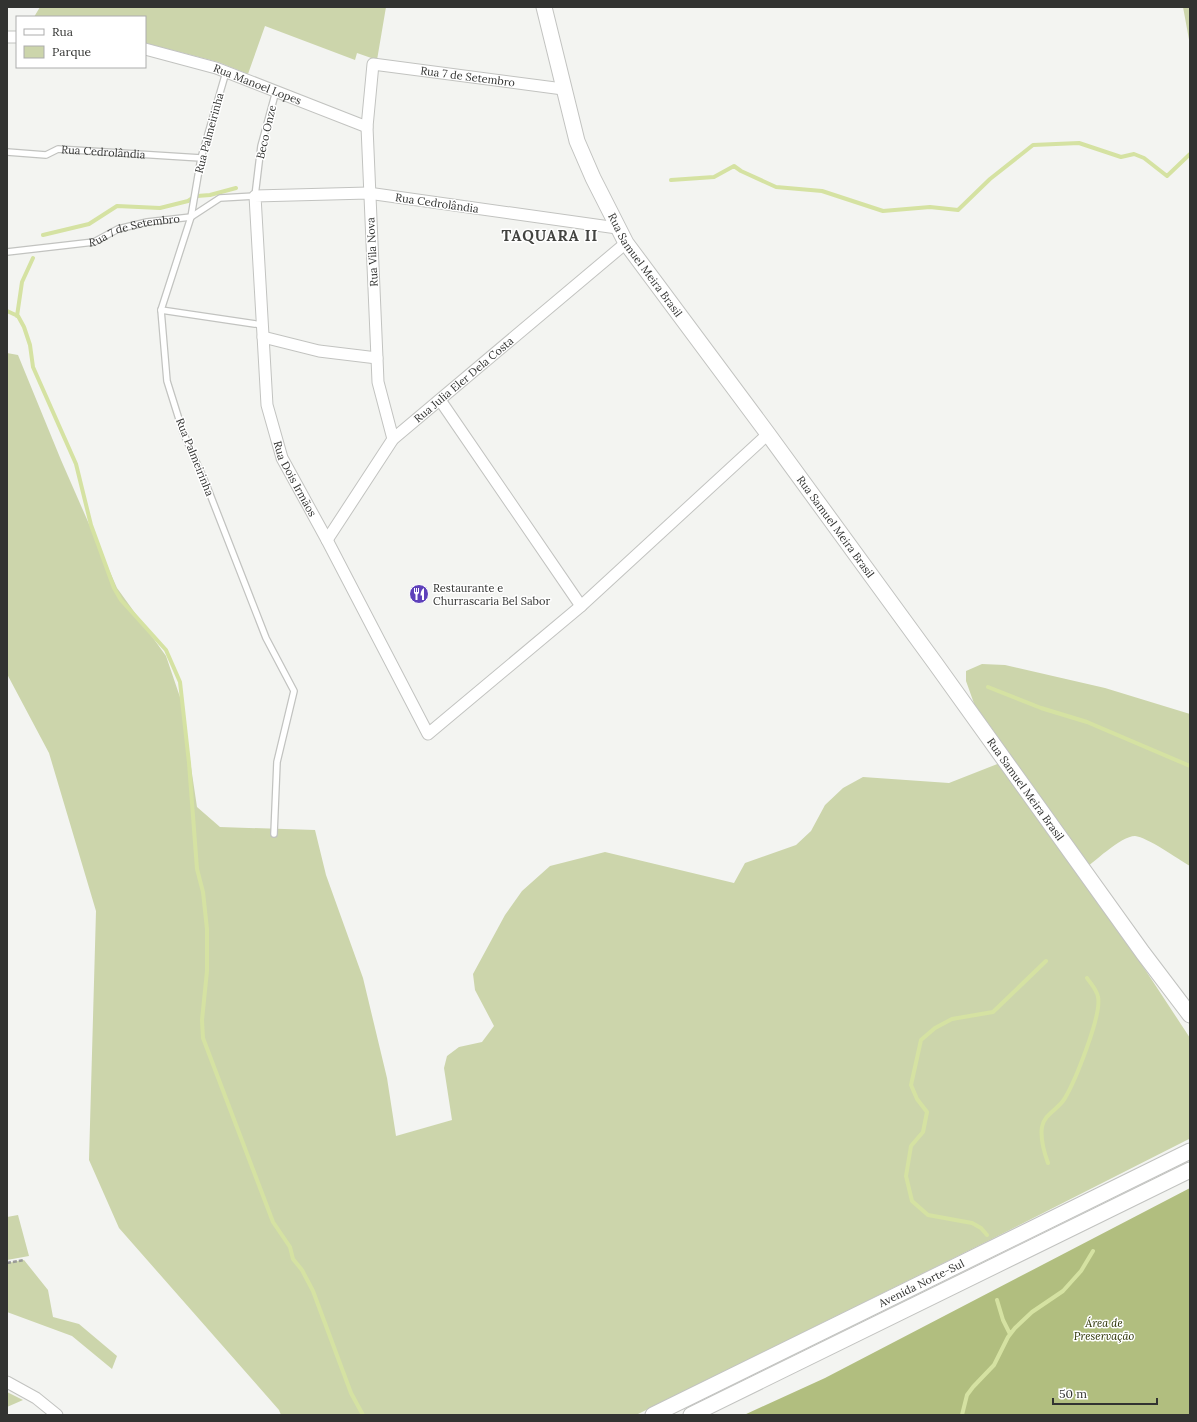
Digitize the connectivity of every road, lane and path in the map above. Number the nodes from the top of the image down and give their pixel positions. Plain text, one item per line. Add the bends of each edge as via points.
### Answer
1 (544, 7) edge
2 (146, 49) edge
3 (373, 64) joint
4 (226, 72) junction
5 (563, 89) junction
6 (276, 92) junction
7 (367, 127) junction
8 (7, 152) edge
9 (201, 158) junction
10 (368, 193) junction
11 (255, 196) junction
12 (191, 217) junction
13 (617, 228) junction
14 (626, 243) junction
15 (7, 252) edge
16 (161, 310) junction
17 (262, 325) junction
18 (263, 337) junction
19 (377, 358) junction
20 (440, 400) junction
21 (768, 434) junction
22 (393, 439) junction
23 (327, 540) junction
24 (581, 606) junction
25 (274, 834) dead end
26 (1190, 1015) edge
27 (1190, 1151) edge
28 (1190, 1170) edge
29 (24, 1260) dead end
30 (7, 1263) edge
31 (7, 1382) edge
32 (57, 1415) edge
33 (653, 1415) edge
34 (691, 1415) edge

1 - 5 street, Rua Samuel Meira Brasil
2 - 4 street, Rua Manoel Lopes
3 - 5 street, Rua 7 de Setembro
3 - 7 street, Rua Vila Nova
4 - 6 street, Rua Manoel Lopes
4 - 9 lane, Rua Palmeirinha
5 - 13 street, Rua Samuel Meira Brasil via 577,141
6 - 7 street, Rua Manoel Lopes
6 - 11 lane, Beco Onze via 261,146
7 - 10 street, Rua Vila Nova
8 - 9 lane, Rua Cedrolândia via 46,155 58,149
9 - 12 lane, Rua Palmeirinha
10 - 11 street, Rua Cedrolândia
10 - 13 street, Rua Cedrolândia
10 - 19 street, Rua Vila Nova
11 - 12 lane, Rua 7 de Setembro via 220,198
11 - 17 street, Rua Dois Irmãos
12 - 15 lane, Rua 7 de Setembro via 147,222 118,229 94,242
12 - 16 lane, Rua Palmeirinha
13 - 14 street, Rua Samuel Meira Brasil
14 - 20 street, Rua Julia Eler Dela Costa
14 - 21 street, Rua Samuel Meira Brasil
16 - 17 lane
16 - 25 lane, Rua Palmeirinha via 167,381 183,432 266,638 294,691 277,762
17 - 18 street, Rua Dois Irmãos
18 - 19 street via 319,351
18 - 23 street, Rua Dois Irmãos via 267,405 282,458
19 - 22 street, Rua Vila Nova via 378,382
20 - 22 street, Rua Julia Eler Dela Costa
20 - 24 street
21 - 24 street
21 - 26 street, Rua Samuel Meira Brasil
22 - 23 street, Rua Julia Eler Dela Costa
23 - 24 street, Rua Dois Irmãos via 428,734
27 - 33 street, Avenida Norte-Sul
28 - 34 street, Avenida Norte-Sul
29 - 30 path
31 - 32 street via 36,1398

